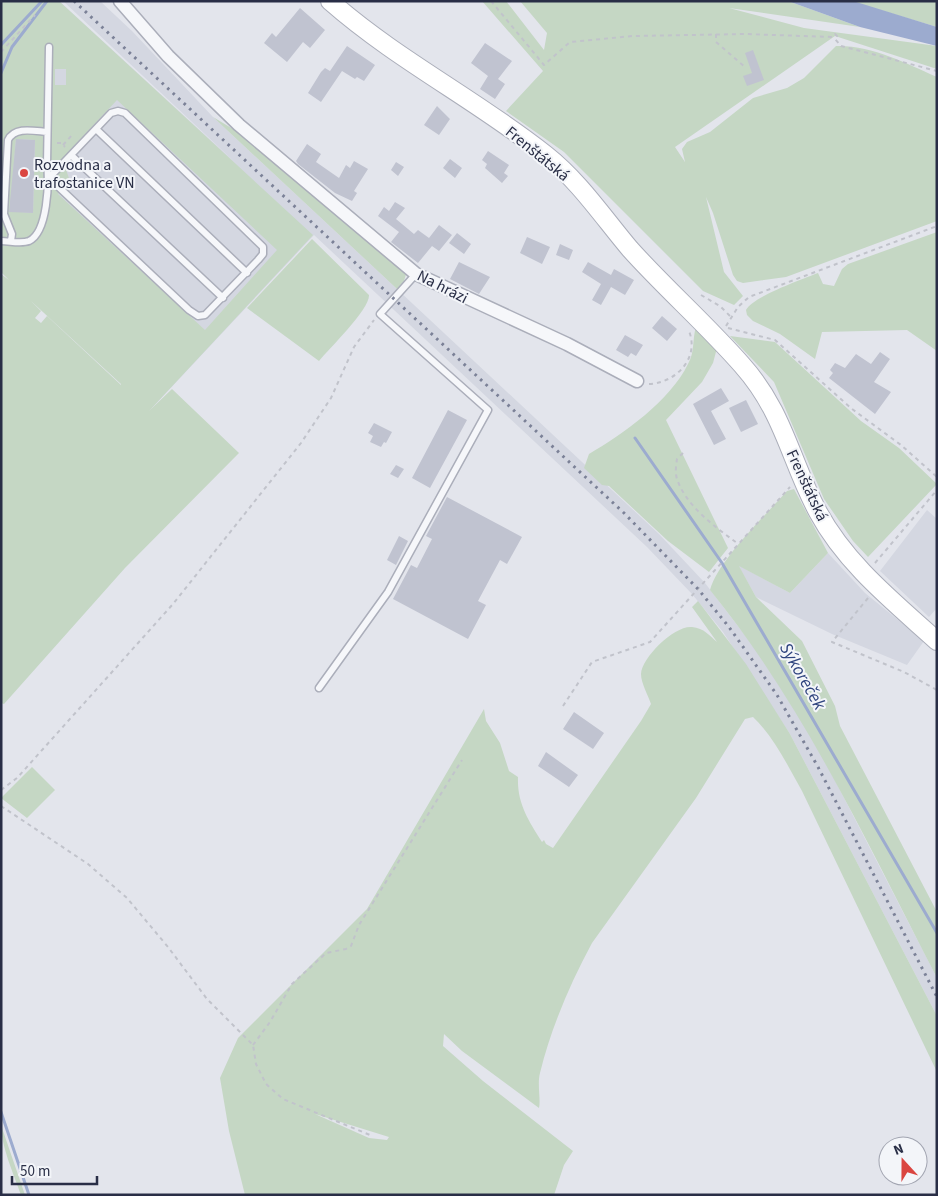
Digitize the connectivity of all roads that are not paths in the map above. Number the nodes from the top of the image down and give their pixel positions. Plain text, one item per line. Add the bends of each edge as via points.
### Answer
1 (120, 1) edge
2 (330, 1) edge
3 (49, 47) dead end
4 (96, 129) junction
5 (47, 132) junction
6 (70, 153) junction
7 (49, 178) junction
8 (1, 241) edge
9 (11, 242) junction
10 (246, 273) junction
11 (416, 274) junction
12 (223, 298) junction
13 (637, 380) road end
14 (937, 641) edge
15 (319, 688) dead end

1 - 11 street, Na hrázi via 168,56 239,125
2 - 14 main road, Frenštátská via 380,41 550,159 575,183 692,323 721,333 769,400 820,515 871,580
3 - 5 lane
4 - 6 lane
4 - 10 lane
4 - 10 lane via 111,112 125,114 244,226 263,247 263,254
5 - 7 lane
5 - 9 lane via 19,131 8,140 4,214 12,234
6 - 7 lane
6 - 12 lane
7 - 9 lane via 38,234 28,241
7 - 12 lane via 189,310 198,316 205,315
8 - 9 lane
10 - 12 lane
11 - 13 street, Na hrázi
11 - 15 lane via 380,314 488,410 388,592

